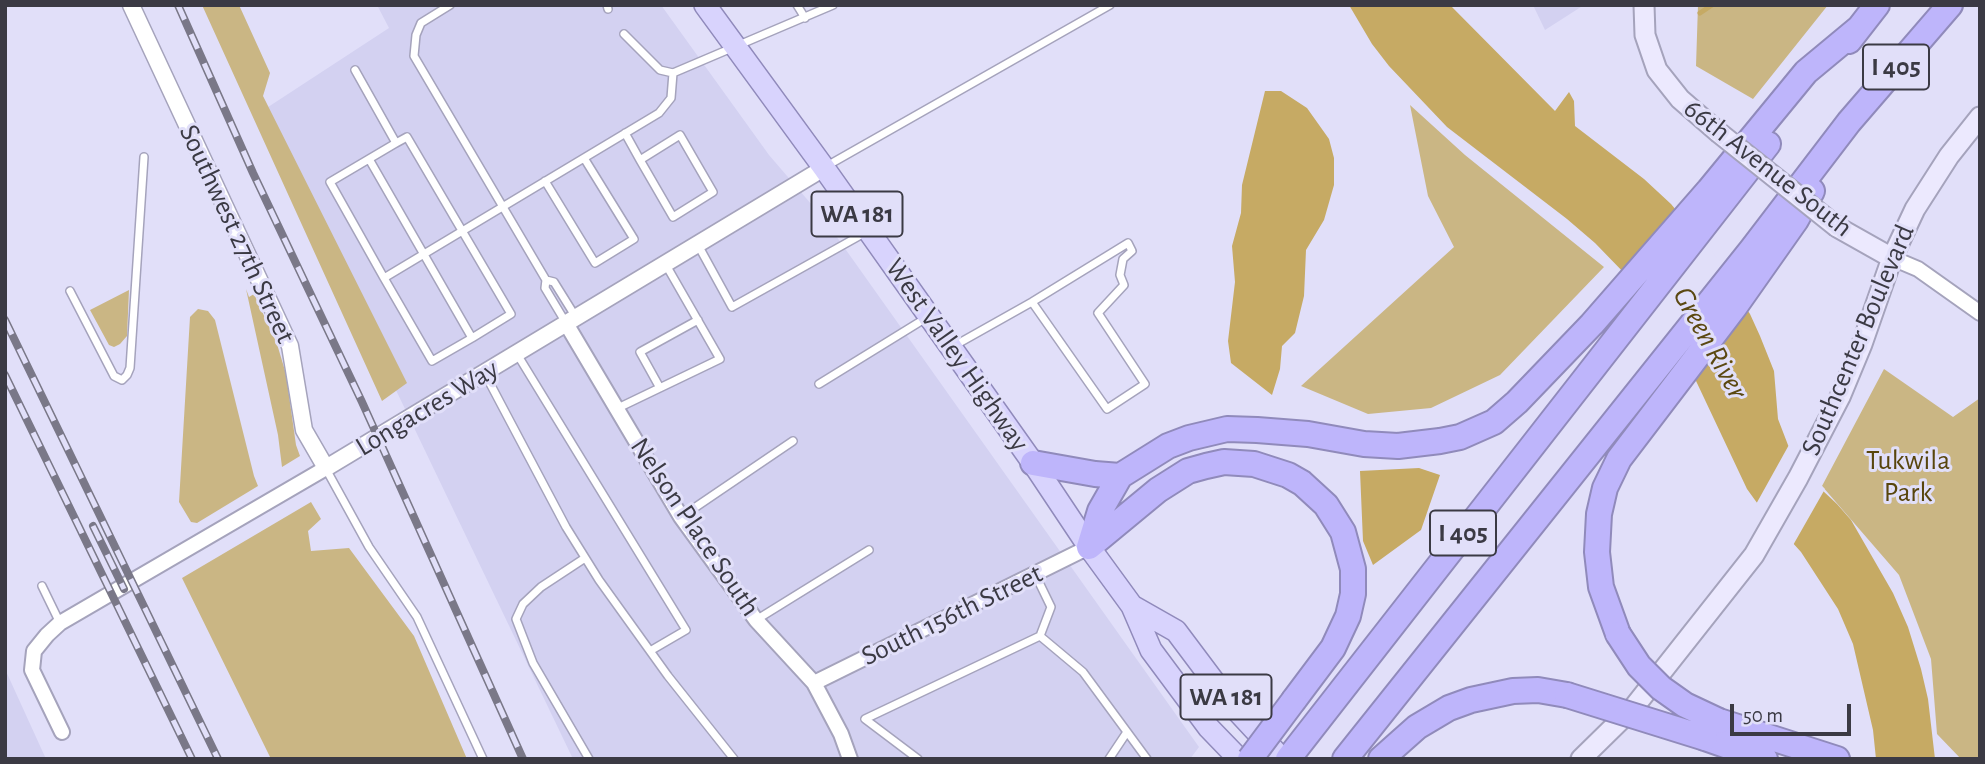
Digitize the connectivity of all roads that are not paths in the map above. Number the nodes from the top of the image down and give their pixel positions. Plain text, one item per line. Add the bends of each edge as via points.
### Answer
1 (131, 5) edge
2 (450, 5) edge
3 (705, 5) edge
4 (797, 5) edge
5 (833, 5) edge
6 (1110, 5) edge
7 (1644, 5) edge
8 (1877, 5) edge
9 (1950, 5) edge
10 (805, 18) junction
11 (624, 34) dead end
12 (736, 48) junction
13 (355, 70) dead end
14 (673, 73) junction
15 (1980, 117) edge
16 (625, 133) junction
17 (396, 143) junction
18 (144, 157) dead end
19 (584, 158) junction
20 (369, 159) junction
21 (640, 160) junction
22 (824, 168) junction
23 (545, 181) junction
24 (1714, 197) junction
25 (504, 207) junction
26 (869, 231) junction
27 (461, 232) junction
28 (698, 244) junction
29 (425, 254) junction
30 (1758, 257) junction
31 (1892, 258) junction
32 (665, 265) junction
33 (384, 278) junction
34 (70, 290) dead end
35 (1032, 302) junction
36 (1980, 313) edge
37 (930, 316) junction
38 (698, 320) junction
39 (572, 322) junction
40 (472, 338) junction
41 (952, 346) junction
42 (517, 354) junction
43 (485, 374) junction
44 (819, 384) dead end
45 (660, 388) junction
46 (618, 408) junction
47 (793, 441) dead end
48 (1033, 463) junction
49 (326, 468) junction
50 (1120, 476) junction
51 (681, 517) junction
52 (1089, 547) junction
53 (869, 550) dead end
54 (586, 558) junction
55 (1035, 574) junction
56 (42, 586) dead end
57 (1132, 606) junction
58 (756, 620) junction
59 (60, 623) junction
60 (1040, 636) junction
61 (650, 651) junction
62 (814, 683) junction
63 (1712, 729) junction
64 (62, 732) dead end
65 (1127, 732) junction
66 (1348, 755) edge
67 (1834, 758) edge
68 (483, 759) edge
69 (589, 759) edge
70 (734, 759) edge
71 (850, 759) edge
72 (918, 759) edge
73 (1109, 759) edge
74 (1147, 759) edge
75 (1239, 759) edge
76 (1250, 759) edge
77 (1282, 759) edge
78 (1288, 759) edge
79 (1381, 759) edge
80 (1581, 759) edge
81 (1765, 759) edge

1 - 49 street, Southwest 27th Street via 290,346 304,430
2 - 25 lane via 421,23 414,55
3 - 12 main road, West Valley Highway / WA 181
4 - 10 lane
5 - 10 lane
6 - 22 lane
7 - 31 main road, 66th Avenue South, bridge via 1645,35 1657,70 1680,99 1837,227
8 - 24 highway, I 405 via 1859,28 1806,72
9 - 30 highway, I 405 via 1849,122 1796,220
10 - 12 lane
11 - 14 lane via 660,70
12 - 14 lane
12 - 22 main road, West Valley Highway / WA 181
13 - 17 lane
14 - 16 lane via 671,99 659,113
15 - 31 main road, Southcenter Boulevard via 1915,209
16 - 19 lane
16 - 21 lane
17 - 20 lane
17 - 27 lane via 407,136
18 - 34 lane via 130,368 122,380 114,376
19 - 23 lane
19 - 23 lane via 634,239 595,263
20 - 29 lane
20 - 33 lane via 330,182
21 - 21 lane via 673,217 713,192 680,135
22 - 26 main road, West Valley Highway / WA 181
22 - 28 street, Longacres Way
23 - 25 lane
24 - 50 highway via 1504,414 1485,427 1440,442 1398,446 1227,429 1168,446
24 - 78 highway, I 405 via 1609,346
25 - 27 lane
25 - 39 lane via 546,280 545,288
26 - 28 lane via 732,307
26 - 37 main road, West Valley Highway / WA 181
27 - 29 lane
27 - 40 lane via 511,314
28 - 32 street, Longacres Way
29 - 33 lane
29 - 40 lane
30 - 63 highway, bridge via 1619,459 1599,514 1598,570 1618,634 1639,666
30 - 66 highway, I 405 via 1641,388
31 - 36 street, 66th Avenue South via 1918,269
31 - 80 main road, Southcenter Boulevard via 1840,397 1754,555 1634,707
32 - 38 lane
32 - 39 street, Longacres Way
33 - 40 lane via 432,361
35 - 35 lane via 1128,243 1132,251 1123,259 1120,275 1124,285 1098,313 1145,384 1107,409
35 - 41 lane
37 - 41 main road, West Valley Highway / WA 181
37 - 44 lane
38 - 45 lane via 640,352
38 - 45 lane via 720,359
39 - 42 street, Longacres Way
39 - 46 street, Nelson Place South
41 - 48 main road, West Valley Highway / WA 181
42 - 43 street, Longacres Way
42 - 61 lane via 686,630
43 - 49 street, Longacres Way
43 - 54 lane
45 - 46 lane
46 - 51 street, Nelson Place South
47 - 51 lane
48 - 50 highway
48 - 52 main road, West Valley Highway / WA 181
49 - 59 street, Longacres Way
49 - 68 lane via 369,547 417,617
50 - 52 highway via 1100,511
51 - 58 street, Nelson Place South
52 - 55 street, South 156th Street
52 - 57 main road, West Valley Highway / WA 181
52 - 76 highway, bridge via 1188,471 1224,462 1254,464 1288,475 1326,505 1343,532 1353,569 1348,616 1333,648
53 - 58 lane
54 - 61 lane
54 - 69 lane via 541,587 523,604 516,619 533,663
55 - 60 lane via 1051,607
55 - 62 street, South 156th Street
56 - 59 lane
57 - 75 main road, West Valley Highway / WA 181 via 1151,650 1209,728
57 - 77 main road, West Valley Highway / WA 181 via 1175,631 1230,703
58 - 62 street, Nelson Place South
59 - 64 street, Longacres Way via 34,651 32,670
60 - 65 lane via 1083,672
60 - 72 lane via 865,719
61 - 70 lane
62 - 71 street, Nelson Place South
63 - 67 highway
63 - 79 highway, bridge via 1567,695 1521,690 1449,708 1417,727
63 - 81 highway
65 - 73 lane
65 - 74 lane

